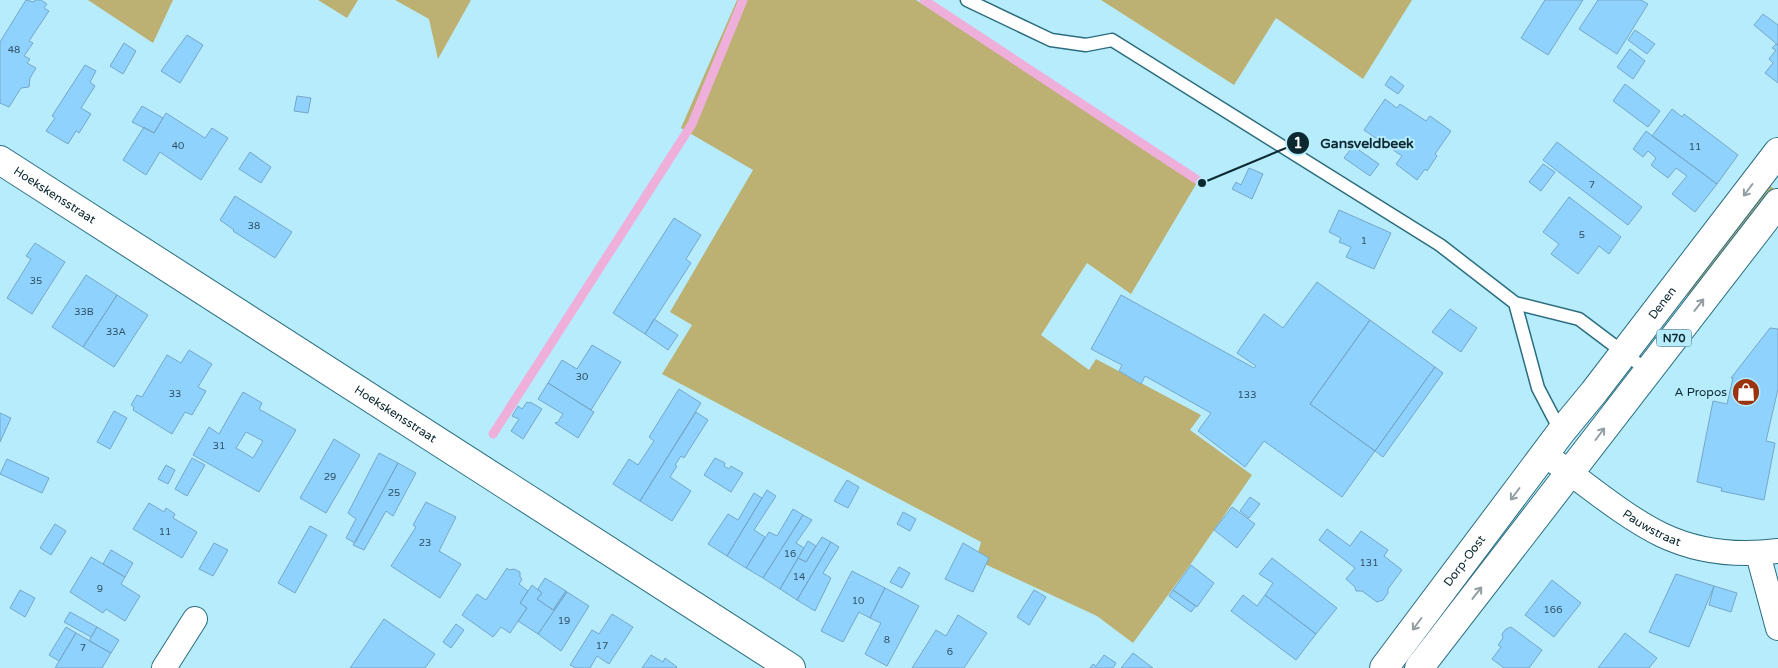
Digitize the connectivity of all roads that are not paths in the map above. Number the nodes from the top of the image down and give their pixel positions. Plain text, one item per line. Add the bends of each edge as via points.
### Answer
1 (967, 0) edge
2 (1778, 152) edge
3 (0, 160) edge
4 (1778, 203) edge
5 (1515, 303) junction
6 (1623, 353) junction
7 (1648, 371) junction
8 (1561, 432) junction
9 (1544, 454) junction
10 (1571, 473) junction
11 (1768, 552) edge
12 (195, 618) dead end
13 (1778, 628) edge
14 (164, 668) edge
15 (791, 668) edge
16 (1384, 668) edge
17 (1418, 668) edge

1 - 5 lane via 1051,40 1086,45 1112,40 1440,245
2 -> 6 main road, Denen / N70
3 - 15 main road, Hoekskensstraat
7 -> 4 main road, N70
5 - 6 lane via 1579,320
5 - 8 lane via 1538,388
6 - 7 lane
6 - 8 main road, Denen / N70
10 -> 7 main road, N70
8 - 9 main road, Denen / N70
9 - 10 street, Pauwstraat
9 -> 16 main road, Dorp-Oost / N70
10 - 11 street, Pauwstraat via 1662,535 1725,553
17 -> 10 main road, N70
11 - 13 street
12 - 14 street

